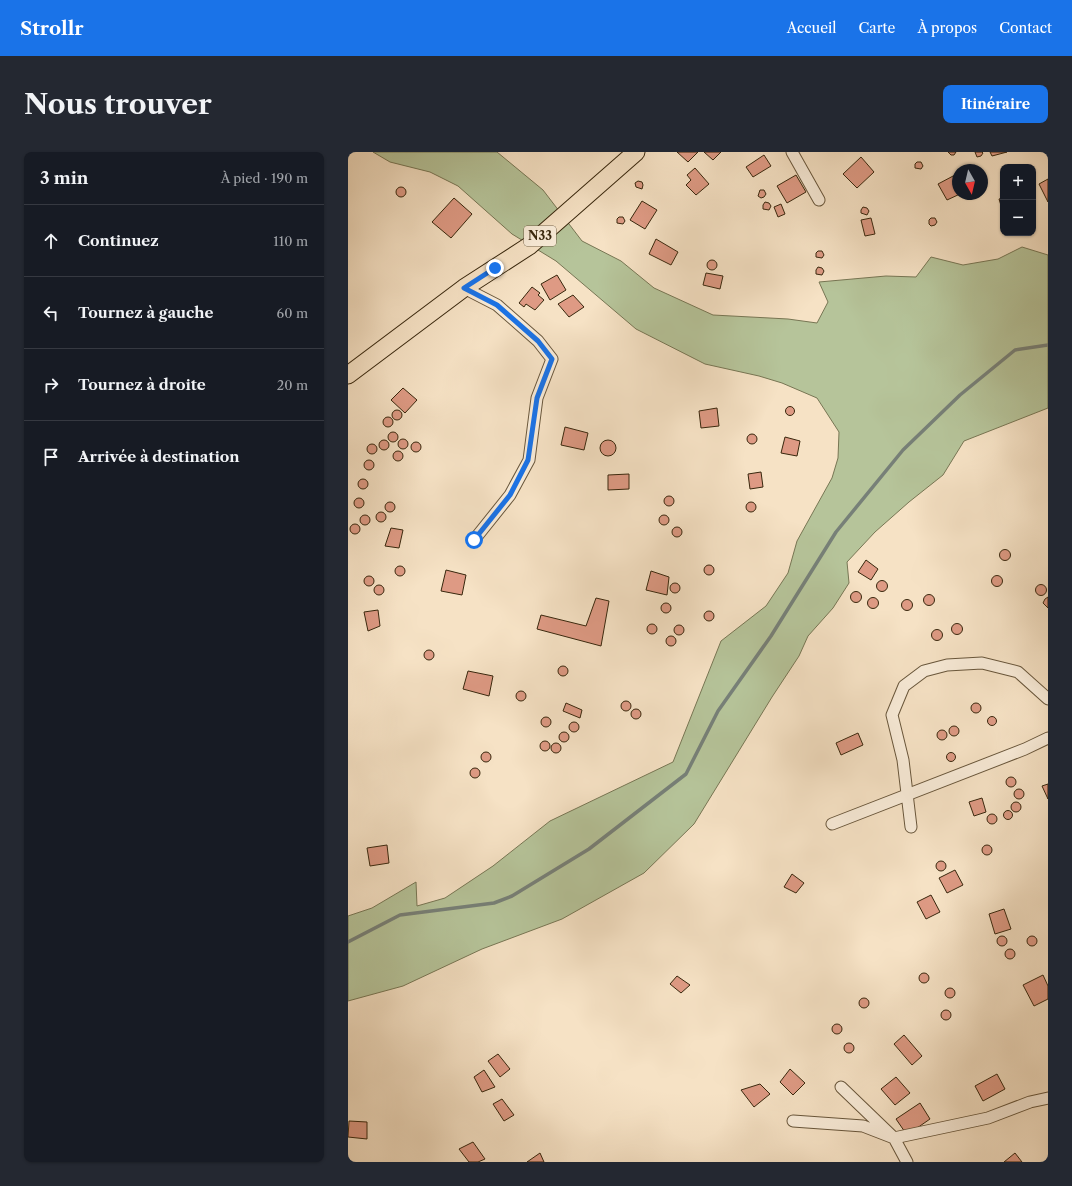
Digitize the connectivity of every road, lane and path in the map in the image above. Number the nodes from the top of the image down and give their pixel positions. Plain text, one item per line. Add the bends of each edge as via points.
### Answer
1 (636, 152) edge
2 (792, 152) edge
3 (819, 200) dead end
4 (464, 288) junction
5 (348, 375) edge
6 (474, 540) dead end
7 (1048, 699) edge
8 (1048, 738) edge
9 (907, 794) junction
10 (832, 824) dead end
11 (911, 827) dead end
12 (841, 1087) dead end
13 (1048, 1098) edge
14 (793, 1121) dead end
15 (894, 1138) junction
16 (907, 1162) edge

1 - 4 main road, N33 via 529,246
2 - 3 street
4 - 5 main road, N33
4 - 6 street via 497,305 538,341 552,359 537,398 528,460 510,495
7 - 9 street via 1018,672 982,663 947,665 924,671 904,686 892,715 903,760
8 - 9 street via 1025,750
9 - 10 street
9 - 11 street
12 - 15 street
13 - 15 street via 988,1118
14 - 15 street via 863,1126
15 - 16 street

